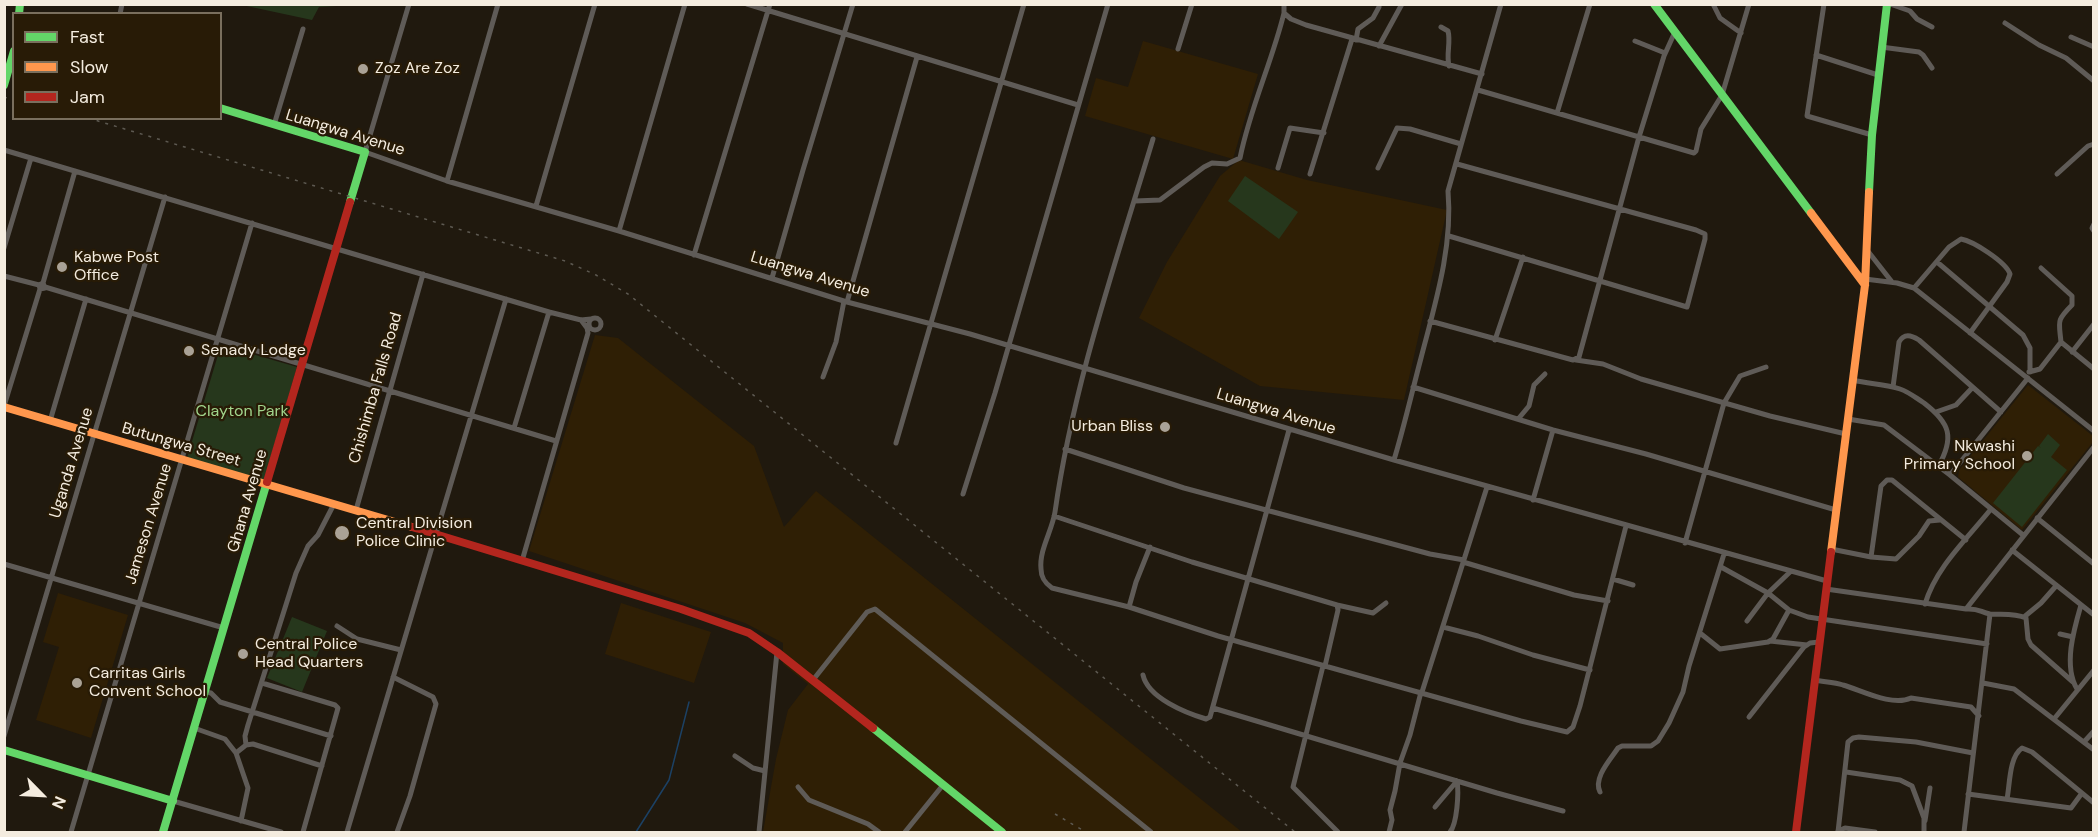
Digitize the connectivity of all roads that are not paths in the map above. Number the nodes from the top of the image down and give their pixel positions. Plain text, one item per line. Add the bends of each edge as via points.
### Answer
1 (409, 4) edge
2 (498, 4) edge
3 (595, 4) edge
4 (685, 4) edge
5 (747, 4) edge
6 (853, 4) edge
7 (1024, 4) edge
8 (1108, 4) edge
9 (1192, 4) edge
10 (1284, 4) edge
11 (1402, 4) edge
12 (1500, 4) edge
13 (1590, 4) edge
14 (1654, 4) edge
15 (1713, 4) edge
16 (1749, 4) edge
17 (1824, 4) edge
18 (1888, 4) edge
19 (1379, 7) dead end
20 (769, 8) edge
21 (1284, 13) junction
22 (2005, 24) dead end
23 (1442, 27) dead end
24 (1932, 27) dead end
25 (303, 29) dead end
26 (1741, 33) junction
27 (1674, 34) junction
28 (844, 35) junction
29 (2071, 37) dead end
30 (1354, 39) junction
31 (1635, 41) dead end
32 (1379, 46) junction
33 (1881, 47) junction
34 (2094, 47) edge
35 (1178, 49) dead end
36 (1665, 53) junction
37 (1816, 55) junction
38 (917, 57) junction
39 (12, 58) edge
40 (1449, 66) junction
41 (1932, 68) dead end
42 (1482, 74) junction
43 (1878, 75) junction
44 (1003, 81) junction
45 (2094, 81) edge
46 (4, 85) edge
47 (1478, 90) junction
48 (1722, 95) junction
49 (1078, 105) junction
50 (222, 109) edge
51 (1557, 113) junction
52 (274, 125) junction
53 (1324, 133) junction
54 (1872, 135) junction
55 (1639, 137) junction
56 (1153, 139) dead end
57 (1461, 144) junction
58 (2091, 145) edge
59 (4, 150) edge
60 (2094, 151) edge
61 (365, 152) junction
62 (31, 158) junction
63 (1457, 164) junction
64 (1278, 168) dead end
65 (1378, 168) dead end
66 (75, 171) junction
67 (1310, 174) dead end
68 (2057, 174) dead end
69 (447, 181) junction
70 (165, 197) junction
71 (1134, 201) junction
72 (536, 206) junction
73 (1619, 208) junction
74 (252, 223) junction
75 (2094, 224) edge
76 (618, 231) junction
77 (2094, 231) edge
78 (1449, 236) junction
79 (4, 248) edge
80 (1866, 248) junction
81 (337, 249) junction
82 (694, 255) junction
83 (1522, 257) junction
84 (1937, 262) junction
85 (2042, 268) dead end
86 (423, 274) junction
87 (4, 276) edge
88 (772, 278) junction
89 (1599, 280) junction
90 (1865, 282) junction
91 (1892, 282) junction
92 (42, 286) junction
93 (1914, 288) junction
94 (86, 299) junction
95 (506, 299) junction
96 (846, 301) junction
97 (1990, 307) junction
98 (549, 312) junction
99 (130, 313) junction
100 (591, 319) junction
101 (1430, 321) junction
102 (583, 322) junction
103 (932, 324) junction
104 (2094, 324) edge
105 (591, 330) junction
106 (1970, 333) junction
107 (218, 339) junction
108 (1496, 340) junction
109 (2061, 342) junction
110 (1008, 346) junction
111 (2072, 352) junction
112 (1576, 360) junction
113 (302, 364) junction
114 (1766, 367) dead end
115 (2093, 368) edge
116 (1084, 369) junction
117 (1545, 374) dead end
118 (2029, 375) junction
119 (823, 377) dead end
120 (1853, 380) junction
121 (1413, 387) junction
122 (1893, 387) junction
123 (1972, 388) junction
124 (390, 391) junction
125 (1724, 403) junction
126 (4, 407) edge
127 (1936, 412) junction
128 (2001, 412) junction
129 (471, 416) junction
130 (1520, 418) junction
131 (1848, 419) junction
132 (50, 421) junction
133 (514, 428) junction
134 (1289, 430) junction
135 (1553, 430) junction
136 (2094, 431) edge
137 (94, 434) junction
138 (1846, 434) junction
139 (556, 441) junction
140 (896, 443) dead end
141 (2094, 447) edge
142 (1065, 449) junction
143 (182, 458) junction
144 (1394, 460) junction
145 (1938, 467) junction
146 (1705, 472) junction
147 (1950, 475) junction
148 (267, 484) junction
149 (1487, 487) junction
150 (963, 494) dead end
151 (1533, 500) junction
152 (334, 504) junction
153 (1991, 508) junction
154 (1266, 509) junction
155 (356, 510) junction
156 (1836, 510) junction
157 (1054, 516) junction
158 (2037, 518) junction
159 (1941, 520) junction
160 (1626, 526) junction
161 (2023, 535) junction
162 (436, 536) junction
163 (1966, 540) junction
164 (1685, 543) junction
165 (1150, 548) junction
166 (1831, 549) junction
167 (2012, 550) junction
168 (1724, 554) junction
169 (1871, 557) junction
170 (522, 561) junction
171 (1464, 561) junction
172 (4, 564) edge
173 (2094, 564) edge
174 (1721, 567) junction
175 (1790, 572) junction
176 (52, 578) junction
177 (1249, 579) junction
178 (1613, 579) junction
179 (1633, 585) dead end
180 (1826, 585) junction
181 (2056, 586) junction
182 (1768, 593) junction
183 (1608, 601) junction
184 (139, 603) junction
185 (1386, 603) dead end
186 (1925, 604) junction
187 (1337, 605) junction
188 (2081, 605) junction
189 (1130, 607) junction
190 (1966, 609) junction
191 (1789, 610) junction
192 (1990, 614) junction
193 (2094, 615) edge
194 (2024, 617) junction
195 (1822, 619) junction
196 (1747, 621) dead end
197 (337, 626) dead end
198 (1443, 627) junction
199 (225, 628) junction
200 (1700, 633) junction
201 (2060, 633) dead end
202 (2073, 637) junction
203 (1232, 640) junction
204 (1769, 641) junction
205 (1819, 642) junction
206 (1987, 644) junction
207 (1807, 645) junction
208 (401, 650) junction
209 (777, 652) junction
210 (1324, 666) junction
211 (1590, 670) junction
212 (2094, 670) edge
213 (1143, 675) dead end
214 (393, 677) junction
215 (813, 680) junction
216 (1814, 681) junction
217 (2073, 682) junction
218 (262, 683) junction
219 (1983, 683) junction
220 (2077, 689) junction
221 (205, 692) junction
222 (1421, 692) junction
223 (1213, 708) junction
224 (253, 712) junction
225 (1979, 716) junction
226 (1749, 717) dead end
227 (2054, 719) junction
228 (194, 728) junction
229 (2094, 731) edge
230 (1305, 735) junction
231 (4, 736) edge
232 (331, 736) junction
233 (2084, 742) junction
234 (246, 745) junction
235 (4, 750) edge
236 (2094, 750) edge
237 (236, 753) junction
238 (1973, 753) junction
239 (735, 756) dead end
240 (1400, 763) junction
241 (322, 766) junction
242 (765, 771) junction
243 (1846, 772) junction
244 (88, 776) junction
245 (1457, 781) junction
246 (943, 785) junction
247 (798, 787) dead end
248 (1930, 788) dead end
249 (1600, 792) dead end
250 (2082, 793) junction
251 (1968, 794) junction
252 (2007, 799) junction
253 (172, 801) junction
254 (2094, 803) edge
255 (1435, 807) dead end
256 (1563, 811) dead end
257 (241, 821) junction
258 (1924, 822) junction
259 (258, 826) junction
260 (71, 832) edge
261 (163, 832) edge
262 (256, 832) edge
263 (281, 832) edge
264 (303, 832) edge
265 (347, 832) edge
266 (397, 832) edge
267 (759, 832) edge
268 (879, 832) edge
269 (905, 832) edge
270 (1002, 832) edge
271 (1151, 832) edge
272 (1338, 832) edge
273 (1389, 832) edge
274 (1450, 832) edge
275 (1796, 832) edge
276 (1838, 832) edge
277 (1875, 832) edge
278 (1924, 832) edge
279 (1964, 832) edge

1 - 61 street, Ghana Avenue
2 - 69 street
3 - 72 street
4 - 76 street
5 - 20 street
6 - 28 street
7 - 44 street
8 - 49 street
9 - 35 street
10 - 21 street
11 - 32 street
12 - 42 street
13 - 51 street
14 - 27 main road
15 - 26 street via 1720,18
16 - 26 street
17 - 37 street
18 - 24 street via 1910,11
18 - 33 main road
19 - 30 street via 1373,18 1358,29
20 - 28 street
20 - 82 street
21 - 30 street via 1296,22
21 - 71 street via 1245,130 1240,158 1204,167 1160,200
22 - 45 street via 2066,58
23 - 40 street via 1450,36
25 - 52 street
26 - 48 street
27 - 36 street
27 - 48 main road
28 - 38 street
28 - 88 street
29 - 34 street
30 - 32 street
30 - 53 street
31 - 36 street
32 - 40 street
33 - 41 street via 1919,52
33 - 43 main road
36 - 55 street
37 - 43 street
37 - 54 street via 1807,116
38 - 44 street
38 - 96 street
39 - 46 main road
40 - 42 street
42 - 47 street
43 - 54 main road
44 - 49 street
44 - 103 street
47 - 51 street
47 - 57 street
48 - 55 street via 1701,129 1694,153
48 - 90 main road
49 - 110 street
50 - 52 main road, Luangwa Avenue
51 - 55 street
52 - 61 main road, Luangwa Avenue
53 - 64 street via 1290,128
53 - 67 street
54 - 80 main road
55 - 73 street
56 - 71 street
57 - 63 street
57 - 65 street via 1397,128
58 - 60 street
58 - 68 street
59 - 62 street
61 - 69 street, Luangwa Avenue
61 - 81 main road, Ghana Avenue
62 - 66 street
62 - 79 street
63 - 73 street
63 - 78 street via 1448,191
66 - 70 street
66 - 92 street
69 - 72 street, Luangwa Avenue
70 - 74 street
70 - 99 street, Uganda Avenue
71 - 116 street
72 - 76 street, Luangwa Avenue
73 - 89 street
73 - 89 street via 1705,234 1692,290 1687,307
74 - 81 street
74 - 107 street, Jameson Avenue
75 - 77 street
76 - 82 street, Luangwa Avenue
78 - 83 street
78 - 101 street
80 - 90 main road
80 - 91 street
81 - 86 street
81 - 113 main road, Ghana Avenue
82 - 88 street, Luangwa Avenue
83 - 89 street
83 - 108 street
84 - 93 street
84 - 97 street
84 - 97 street via 1961,239 1970,240 2007,267 2010,277
85 - 109 street via 2072,296 2072,305 2058,323
86 - 95 street
86 - 124 street, Chishimba Falls Road
87 - 92 street
88 - 96 street, Luangwa Avenue
89 - 112 street
90 - 91 street
90 - 120 main road
91 - 93 street
92 - 94 street
92 - 126 street
93 - 106 street
94 - 99 street
94 - 132 street
95 - 98 street
95 - 129 street
96 - 103 street, Luangwa Avenue
96 - 119 street
97 - 106 street
97 - 118 street via 2028,341
98 - 102 street
98 - 133 street
99 - 107 street
99 - 137 street, Uganda Avenue
100 - 102 street
100 - 105 street
100 - 105 street via 600,322 600,327
101 - 108 street
101 - 121 street
102 - 105 street
103 - 110 street, Luangwa Avenue
103 - 140 street
104 - 111 street
105 - 139 street
106 - 118 street via 2022,375
107 - 113 street
107 - 143 street, Jameson Avenue
108 - 112 street
109 - 111 street
109 - 118 street via 2040,369
110 - 116 street, Luangwa Avenue
110 - 150 street
111 - 115 street
112 - 125 street via 1603,364 1641,380
113 - 124 street
113 - 148 main road, Ghana Avenue
114 - 125 street via 1740,376
116 - 134 street, Luangwa Avenue
116 - 142 street
117 - 130 street via 1534,385 1529,406
118 - 128 street
118 - 136 street
120 - 122 street
120 - 131 main road
121 - 130 street
121 - 144 street
122 - 123 street via 1899,342 1909,336 1938,356
122 - 127 street
123 - 127 street via 1956,405
123 - 128 street
124 - 129 street
124 - 155 street, Chishimba Falls Road
125 - 138 street
125 - 146 street
126 - 132 main road, Butungwa Street
127 - 145 street via 1949,437
128 - 147 street
129 - 133 street
129 - 162 street
130 - 135 street
131 - 138 main road
131 - 145 street via 1884,425
132 - 137 main road, Butungwa Street
133 - 139 street
134 - 144 street, Luangwa Avenue
134 - 154 street
135 - 146 street
135 - 151 street
137 - 143 main road, Butungwa Street
137 - 176 street, Uganda Avenue
138 - 156 main road
139 - 170 street
141 - 158 street
142 - 154 street via 1184,488
142 - 157 street
143 - 148 main road, Butungwa Street
143 - 184 street, Jameson Avenue
144 - 149 street, Luangwa Avenue
145 - 147 street
146 - 156 street
146 - 164 street
147 - 153 street
148 - 152 main road, Butungwa Street
148 - 199 main road, Ghana Avenue
149 - 151 street, Luangwa Avenue
149 - 171 street
151 - 160 street, Luangwa Avenue
152 - 155 main road, Butungwa Street
152 - 218 street via 296,573
153 - 161 street
153 - 163 street
154 - 171 street
154 - 177 street
155 - 162 main road, Butungwa Street
156 - 166 main road
157 - 165 street
157 - 189 street via 1041,559 1046,584
158 - 161 street
158 - 173 street
159 - 163 street
159 - 169 street via 1929,521 1896,559
159 - 169 street via 1887,480 1881,486
160 - 164 street, Luangwa Avenue
160 - 178 street
161 - 167 street
162 - 170 main road, Butungwa Street
162 - 208 street
163 - 186 street via 1937,574
164 - 168 street, Luangwa Avenue
165 - 177 street
165 - 189 street
166 - 169 street
166 - 180 main road
167 - 181 street
167 - 190 street
168 - 174 street
168 - 175 street, Luangwa Avenue
170 - 209 main road, Butungwa Street via 732,626
171 - 183 street via 1574,595
171 - 198 street
172 - 176 street
174 - 182 street
174 - 200 street
175 - 180 street, Luangwa Avenue
175 - 182 street
176 - 184 street
176 - 231 street, Uganda Avenue
177 - 187 street
177 - 203 street
178 - 179 street
178 - 183 street
180 - 186 street, Luangwa Avenue
180 - 195 main road
181 - 188 street
181 - 194 street
182 - 191 street
182 - 196 street
183 - 211 street
184 - 199 street
184 - 244 street, Jameson Avenue
185 - 187 street via 1373,613
186 - 190 street, Luangwa Avenue
187 - 210 street
188 - 193 street
188 - 202 street
189 - 203 street
190 - 192 street, Luangwa Avenue via 1977,608
191 - 195 street
191 - 204 street via 1777,635
192 - 194 street, Luangwa Avenue
192 - 206 street
194 - 217 street via 2031,645
195 - 205 main road
195 - 206 street
197 - 208 street via 357,639
198 - 211 street
198 - 222 street
199 - 221 main road, Ghana Avenue
200 - 204 street via 1720,649
200 - 249 street via 1683,692 1658,741 1651,746 1618,748 1599,777
201 - 202 street
202 - 217 street
203 - 210 street
203 - 223 street
204 - 207 street
205 - 207 street
205 - 216 main road
206 - 219 street
207 - 226 street
208 - 214 street
209 - 215 main road, Butungwa Street
209 - 242 street
210 - 222 street
210 - 230 street
211 - 222 street via 1574,727 1567,732
212 - 220 street
213 - 223 street via 1148,685 1176,709 1207,719
214 - 265 street
214 - 266 street via 433,697 436,704
215 - 246 main road, Butungwa Street
215 - 271 street via 867,612 874,609
216 - 225 street via 1842,684 1866,694 1905,701 1911,698 1971,707
216 - 275 main road
217 - 220 street
218 - 224 street
218 - 232 street via 337,707
219 - 225 street
219 - 227 street via 2014,689
220 - 227 street
221 - 224 street via 220,702
221 - 228 main road, Ghana Avenue
222 - 240 street
223 - 230 street
224 - 232 street
224 - 234 street
225 - 238 street
227 - 233 street
228 - 237 street via 225,740
228 - 253 main road, Ghana Avenue
229 - 233 street
230 - 240 street
230 - 272 street via 1293,788
232 - 241 street
233 - 236 street
234 - 237 street
234 - 241 street
235 - 244 main road
237 - 257 street via 248,788
238 - 243 street via 1859,737 1848,742
238 - 251 street
239 - 242 street
240 - 245 street
240 - 273 street
241 - 264 street
242 - 267 street
243 - 258 street via 1900,780 1912,786
243 - 276 street
244 - 253 main road
244 - 260 street, Jameson Avenue
245 - 255 street
245 - 256 street
245 - 274 street via 1455,825
246 - 269 street
246 - 270 main road, Butungwa Street
247 - 268 street via 809,800
248 - 258 street
250 - 252 street via 2071,808
250 - 252 street via 2022,748 2013,762
250 - 254 street
251 - 252 street
251 - 279 street
253 - 257 street
253 - 261 main road, Ghana Avenue
257 - 259 street
258 - 278 street
259 - 262 street
259 - 263 street
276 - 277 street via 1845,828

